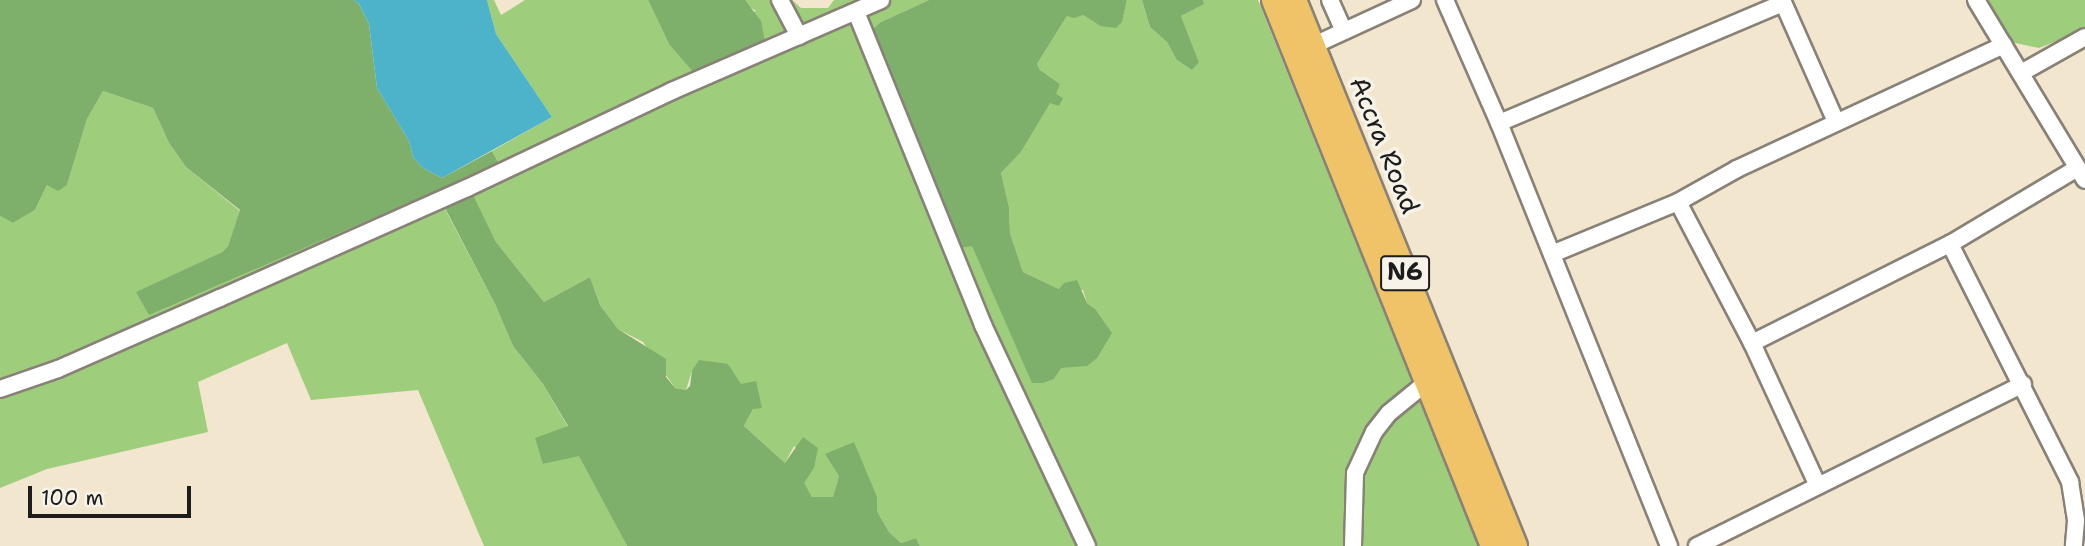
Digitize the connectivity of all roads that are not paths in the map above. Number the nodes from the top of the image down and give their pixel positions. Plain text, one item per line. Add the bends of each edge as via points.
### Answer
1 (780, 0) edge
2 (881, 0) edge
3 (1274, 0) edge
4 (1294, 0) edge
5 (1330, 0) edge
6 (1412, 0) edge
7 (1445, 0) edge
8 (1976, 0) edge
9 (1783, 2) edge
10 (856, 12) junction
11 (1344, 30) junction
12 (799, 36) junction
13 (2085, 37) edge
14 (2004, 45) junction
15 (1312, 46) junction
16 (2021, 73) junction
17 (1836, 122) junction
18 (1499, 123) junction
19 (2080, 174) edge
20 (1678, 202) junction
21 (1950, 244) junction
22 (1552, 254) junction
23 (1752, 343) junction
24 (1427, 382) junction
25 (2023, 384) junction
26 (0, 389) edge
27 (1818, 486) junction
28 (1087, 546) edge
29 (1353, 546) edge
30 (1493, 546) edge
31 (1515, 546) edge
32 (1669, 546) edge
33 (1697, 546) edge
34 (2074, 546) edge

1 - 12 street
2 - 10 street
3 - 24 highway, Accra Road / N6
4 - 15 highway, Accra Road / N6
5 - 11 street
6 - 11 street
7 - 18 street
8 - 14 street
9 - 17 street
9 - 18 street
10 - 12 street
10 - 28 street via 983,325
11 - 15 street
12 - 26 street via 220,298 58,369
13 - 16 street
14 - 16 street
14 - 17 street
15 - 31 highway, Accra Road / N6
16 - 19 street
17 - 20 street
18 - 22 street
19 - 21 street
20 - 22 street
20 - 23 street
21 - 23 street
21 - 25 street
22 - 32 street
23 - 27 street
24 - 29 street via 1389,412 1355,472
24 - 30 highway, Accra Road / N6
25 - 27 street
25 - 34 street via 2070,482 2076,521
27 - 33 street

